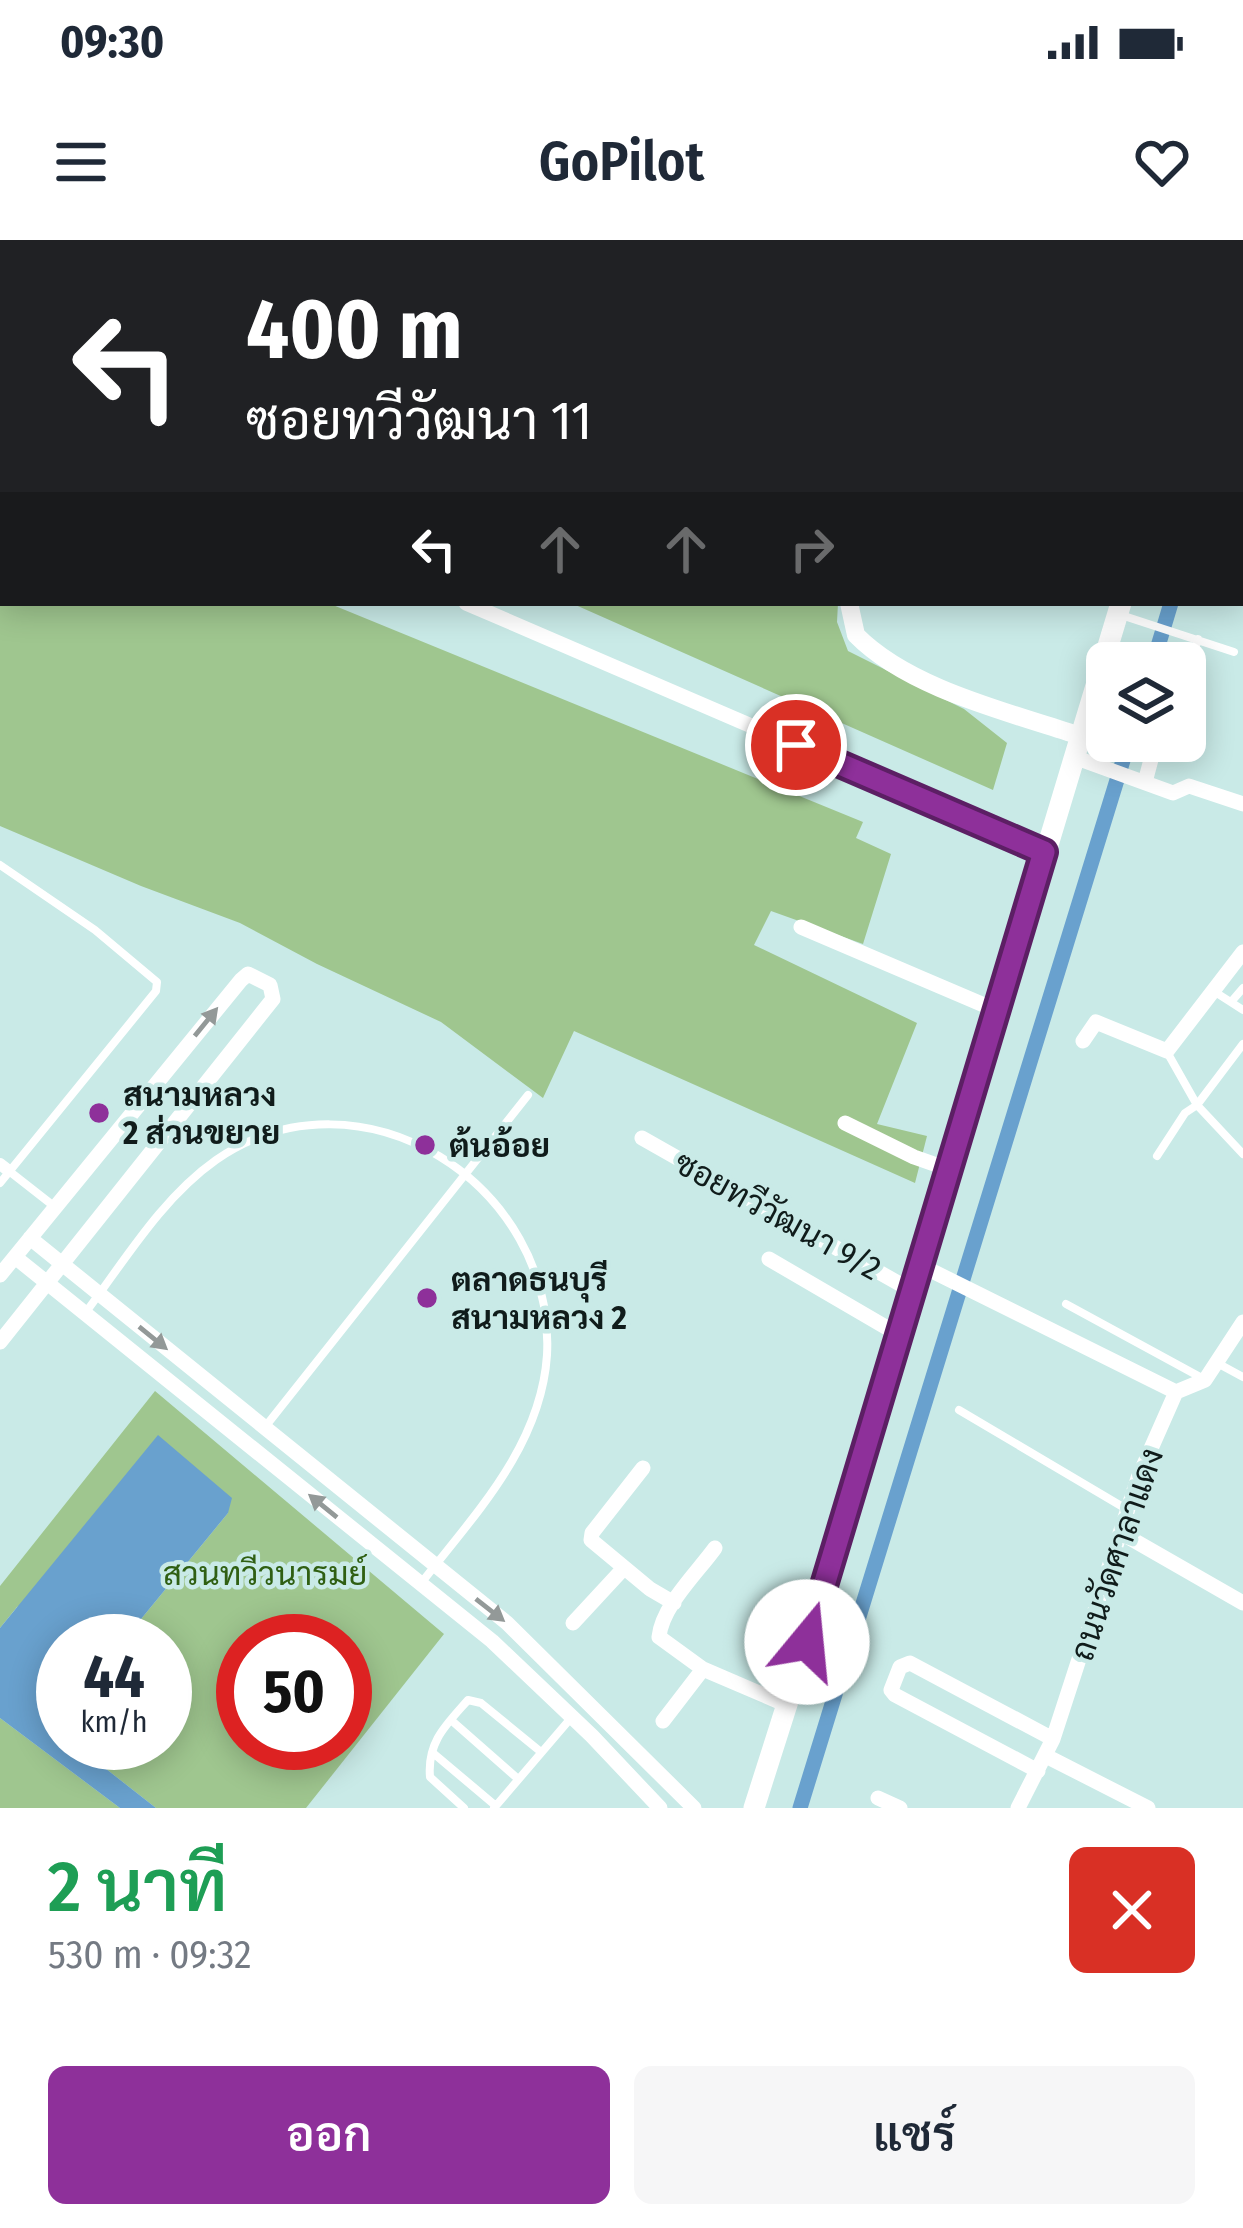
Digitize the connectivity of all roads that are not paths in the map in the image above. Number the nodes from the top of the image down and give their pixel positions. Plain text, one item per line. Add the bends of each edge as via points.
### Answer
1 (473, 606) edge
2 (850, 606) edge
3 (1126, 613) edge
4 (1193, 638) junction
5 (1192, 642) edge
6 (1234, 652) dead end
7 (1082, 753) junction
8 (1150, 762) edge
9 (1144, 782) junction
10 (1243, 804) edge
11 (1044, 852) junction
12 (0, 865) edge
13 (801, 927) dead end
14 (1243, 952) edge
15 (1243, 988) edge
16 (1215, 992) junction
17 (1231, 1002) junction
18 (1243, 1010) edge
19 (998, 1011) junction
20 (1083, 1041) dead end
21 (1243, 1044) edge
22 (1167, 1051) junction
23 (529, 1095) dead end
24 (1197, 1105) junction
25 (845, 1123) dead end
26 (642, 1138) dead end
27 (1243, 1154) edge
28 (1157, 1156) dead end
29 (951, 1169) junction
30 (3, 1173) edge
31 (467, 1173) junction
32 (55, 1207) junction
33 (30, 1238) junction
34 (15, 1257) junction
35 (769, 1259) dead end
36 (62, 1264) junction
37 (922, 1266) junction
38 (0, 1275) edge
39 (47, 1282) junction
40 (914, 1292) junction
41 (100, 1294) junction
42 (1066, 1304) dead end
43 (86, 1313) junction
44 (1243, 1322) edge
45 (901, 1336) junction
46 (0, 1342) edge
47 (1217, 1363) junction
48 (1243, 1377) edge
49 (1205, 1379) junction
50 (1176, 1392) junction
51 (959, 1410) dead end
52 (264, 1428) junction
53 (643, 1468) dead end
54 (1128, 1510) junction
55 (1120, 1533) junction
56 (715, 1548) dead end
57 (434, 1566) junction
58 (623, 1569) junction
59 (420, 1584) junction
60 (674, 1603) junction
61 (1243, 1603) edge
62 (573, 1623) dead end
63 (703, 1669) junction
64 (787, 1705) junction
65 (572, 1717) junction
66 (451, 1720) junction
67 (663, 1721) dead end
68 (1053, 1738) junction
69 (541, 1752) junction
70 (433, 1753) junction
71 (1042, 1763) junction
72 (518, 1778) junction
73 (878, 1798) dead end
74 (495, 1807) edge
75 (464, 1808) edge
76 (660, 1808) edge
77 (694, 1808) edge
78 (754, 1808) edge
79 (900, 1808) edge
80 (1018, 1808) edge
81 (1148, 1808) edge

1 - 11 street
2 - 7 street via 856,635 898,666
3 - 4 lane
3 - 7 main road
4 - 5 lane
4 - 6 lane
7 - 9 street
7 - 11 main road
8 - 9 street
9 - 10 street
11 - 19 main road
12 - 30 lane via 157,982
13 - 19 street
14 - 16 street
15 - 17 lane
16 - 17 lane
16 - 22 street
17 - 18 lane
19 - 29 main road
20 - 22 street via 1100,1022
21 - 24 lane
22 - 24 lane
23 - 31 lane
24 - 27 lane
24 - 28 lane
25 - 29 street
26 - 40 street, ซอยทวีวัฒนา 9/2
29 - 37 main road
30 - 32 lane
31 - 41 lane via 425,1146 377,1130 320,1126 272,1134 217,1160 166,1206
31 - 52 lane
31 - 57 lane via 493,1197 531,1259 547,1353 518,1456
32 - 33 street
32 -> 36 street via 241,980 248,974 270,985 273,999
33 - 34 street
33 - 36 street
34 - 38 street
34 - 39 street
35 - 45 street
36 - 39 street
36 - 41 street
37 - 40 main road
37 - 50 street
39 - 43 street
39 - 46 street
40 - 45 main road
41 - 43 lane
41 -> 52 street
42 - 49 lane
59 -> 43 street
44 - 47 street
45 - 64 main road
47 - 48 lane
47 - 49 street
49 - 50 street
50 - 54 street, ถนนวัดศาลาแดง
51 - 54 lane
52 - 57 street
53 - 58 street via 592,1532
54 - 55 street, ถนนวัดศาลาแดง
55 - 61 street
55 - 68 street, ถนนวัดศาลาแดง
56 - 60 street
57 - 59 lane
57 -> 77 street via 507,1623
58 - 60 street
58 - 62 street
59 - 65 street
60 - 63 street via 659,1637
63 - 64 street
63 - 67 street
64 - 78 main road
65 - 69 lane
65 - 76 street
66 - 69 lane via 475,1700
66 - 70 lane
66 - 72 lane
68 - 71 street, ถนนวัดศาลาแดง
68 - 71 street via 910,1663 900,1667 895,1695
69 - 72 lane
70 - 74 lane
70 - 75 lane via 430,1777
71 - 80 street, ถนนวัดศาลาแดง
71 - 81 street
72 - 74 lane
73 - 79 street

